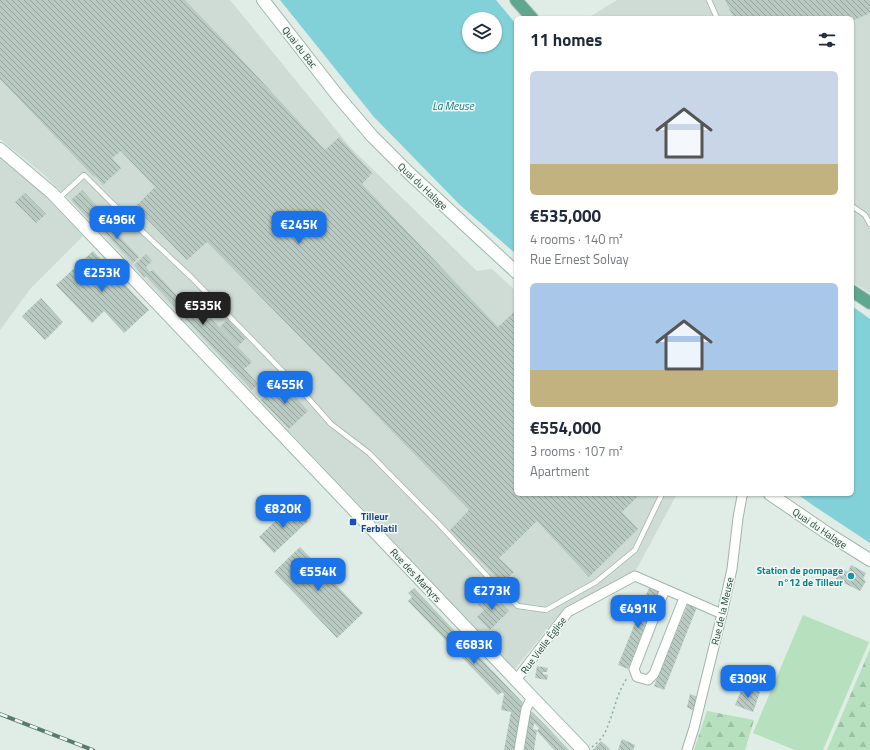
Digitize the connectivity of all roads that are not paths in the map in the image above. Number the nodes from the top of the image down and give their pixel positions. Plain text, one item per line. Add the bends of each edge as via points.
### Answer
1 (263, 0) edge
2 (516, 0) edge
3 (709, 0) edge
4 (530, 16) edge
5 (716, 16) edge
6 (337, 94) joint
7 (0, 149) edge
8 (58, 199) junction
9 (854, 207) edge
10 (870, 224) edge
11 (514, 270) edge
12 (854, 292) edge
13 (870, 303) edge
14 (661, 496) edge
15 (742, 496) edge
16 (773, 496) edge
17 (870, 560) edge
18 (665, 590) junction
19 (684, 598) junction
20 (722, 614) junction
21 (516, 680) junction
22 (532, 698) junction
23 (519, 750) edge
24 (583, 750) edge
25 (687, 750) edge

1 - 6 street, Quai du Bac
2 - 4 main road
3 - 5 lane
6 - 11 street, Quai du Halage via 372,136 410,174
7 - 8 street, Rue des Martyrs
8 - 14 lane via 84,175 191,277 332,424 369,452 518,606 546,610 596,582 635,550
8 - 21 street, Rue des Martyrs
9 - 10 lane via 865,215
12 - 13 main road
15 - 20 street, Rue de la Meuse via 732,569
16 - 17 street, Quai du Halage
18 - 19 street, Rue Vielle Église
18 - 19 street via 634,669 637,677 648,680 654,674
18 - 21 street, Rue Vielle Église via 635,576 568,612
19 - 20 street, Rue Vielle Église
20 - 25 street, Rue de la Meuse
21 - 22 street, Rue des Martyrs
22 - 23 street via 526,709
22 - 24 street, Rue des Martyrs

